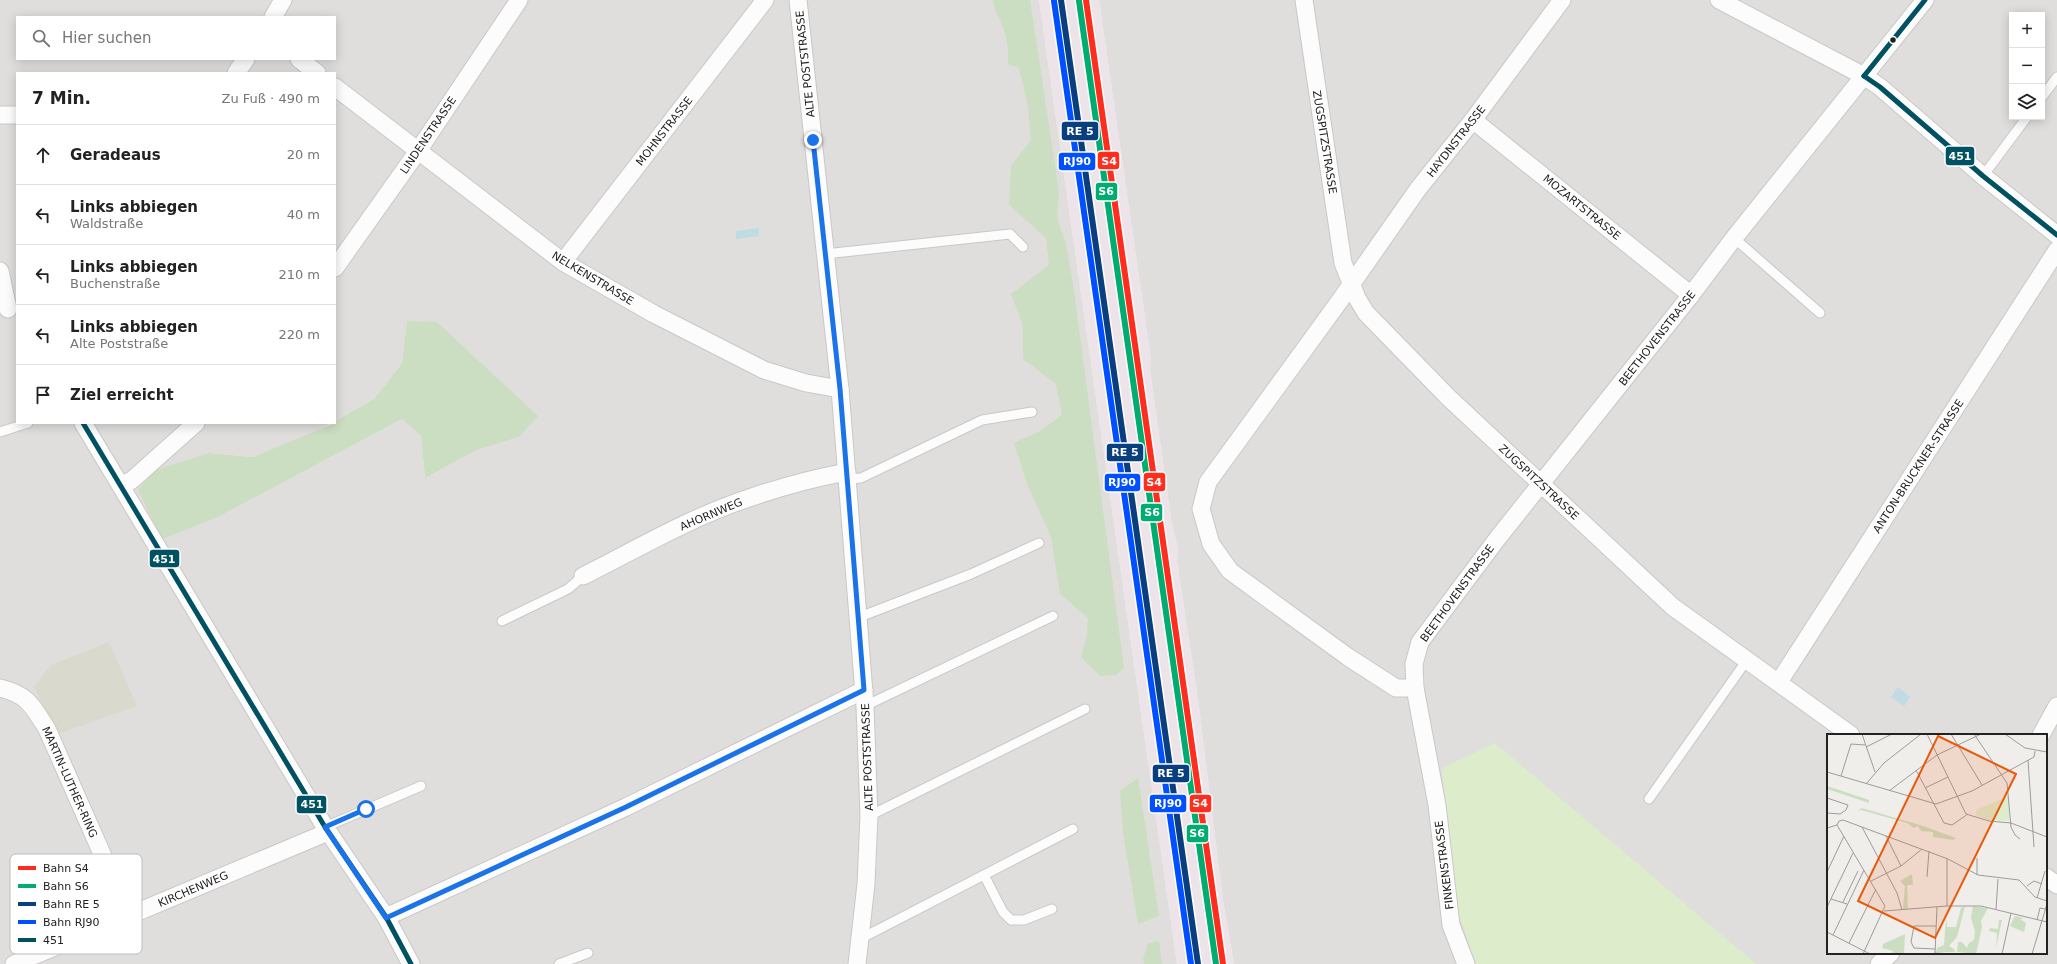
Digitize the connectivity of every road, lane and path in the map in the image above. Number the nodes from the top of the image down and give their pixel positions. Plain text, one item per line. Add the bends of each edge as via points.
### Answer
1 (283, 0) edge
2 (519, 0) edge
3 (765, 0) edge
4 (798, 0) edge
5 (806, 0) edge
6 (1304, 0) edge
7 (1562, 0) edge
8 (1720, 0) edge
9 (1925, 0) edge
10 (274, 16) edge
11 (245, 60) edge
12 (300, 60) edge
13 (237, 72) edge
14 (316, 72) edge
15 (1864, 76) junction
16 (2057, 77) edge
17 (336, 88) edge
18 (2045, 93) edge
19 (0, 115) edge
20 (16, 115) edge
21 (1473, 120) junction
22 (2025, 120) edge
23 (418, 151) junction
24 (1983, 176) junction
25 (2057, 235) edge
26 (1734, 238) junction
27 (1023, 247) dead end
28 (2057, 250) edge
29 (825, 254) junction
30 (563, 262) junction
31 (336, 267) edge
32 (0, 272) edge
33 (1351, 283) junction
34 (1691, 295) junction
35 (8, 308) edge
36 (1820, 313) dead end
37 (840, 389) junction
38 (1032, 412) dead end
39 (25, 424) edge
40 (84, 424) edge
41 (195, 424) edge
42 (0, 432) edge
43 (847, 475) junction
44 (1542, 483) junction
45 (121, 486) junction
46 (1039, 543) dead end
47 (583, 576) joint
48 (1053, 616) dead end
49 (857, 618) junction
50 (502, 621) dead end
51 (1747, 660) junction
52 (1779, 682) junction
53 (0, 688) edge
54 (1415, 688) junction
55 (864, 698) junction
56 (2057, 706) edge
57 (1085, 709) dead end
58 (1850, 734) edge
59 (2042, 734) edge
60 (1430, 764) joint
61 (421, 786) dead end
62 (1649, 799) dead end
63 (869, 816) junction
64 (327, 829) junction
65 (1073, 829) dead end
66 (102, 854) edge
67 (984, 875) junction
68 (2047, 878) edge
69 (2057, 885) edge
70 (1052, 909) dead end
71 (142, 911) edge
72 (386, 918) junction
73 (860, 939) junction
74 (588, 953) dead end
75 (38, 954) edge
76 (1890, 954) edge
77 (14, 964) edge
78 (411, 964) edge
79 (559, 964) edge
80 (857, 964) edge
81 (1466, 964) edge
82 (1879, 964) edge

1 - 10 street
2 - 23 street, LINDENSTRASSE
3 - 30 street, MOHNSTRASSE
4 - 5 lane, ALTE POSTSTRASSE
4 - 29 street, ALTE POSTSTRASSE
6 - 33 street, ZUGSPITZSTRASSE via 1343,263
7 - 21 street, HAYDNSTRASSE
8 - 15 street
9 - 15 street, BEETHOVENSTRASSE
11 - 13 street
12 - 14 street
15 - 24 street
15 - 26 street, BEETHOVENSTRASSE
16 - 18 lane
17 - 23 street, NELKENSTRASSE
19 - 20 street
21 - 33 street, HAYDNSTRASSE via 1418,190
21 - 34 street, MOZARTSTRASSE
22 - 24 lane
23 - 30 street, NELKENSTRASSE
23 - 31 street, LINDENSTRASSE
24 - 25 street
26 - 34 street, BEETHOVENSTRASSE
26 - 36 lane
27 - 29 lane via 1010,234
28 - 52 street, ANTON-BRUCKNER-STRASSE
29 - 37 street, ALTE POSTSTRASSE
30 - 37 street, NELKENSTRASSE via 654,314 764,370 806,383
32 - 35 street
33 - 44 street, ZUGSPITZSTRASSE via 1366,313 1386,334 1454,402
33 - 54 street via 1208,482 1201,510 1211,544 1230,571 1396,688
34 - 44 street, BEETHOVENSTRASSE
37 - 43 street, ALTE POSTSTRASSE
38 - 43 lane via 982,420 861,478
39 - 42 lane
40 - 45 street
41 - 45 street via 132,480
43 - 47 street, AHORNWEG via 824,476 748,498 682,526
43 - 49 street, ALTE POSTSTRASSE
44 - 51 street, ZUGSPITZSTRASSE via 1673,607
44 - 54 street, BEETHOVENSTRASSE via 1420,642 1414,664
45 - 64 street
46 - 49 lane via 971,574
47 - 50 lane via 568,589
48 - 55 lane
49 - 55 street, ALTE POSTSTRASSE
51 - 52 street, ZUGSPITZSTRASSE
51 - 62 lane
52 - 58 street, ZUGSPITZSTRASSE
53 - 66 street, MARTIN-LUTHER-RING via 17,692 32,705 47,729
54 - 60 street, BEETHOVENSTRASSE
55 - 63 street, ALTE POSTSTRASSE
55 - 72 street
56 - 59 street
57 - 63 lane
60 - 81 street, FINKENSTRASSE via 1451,925
61 - 64 lane
63 - 73 street, ALTE POSTSTRASSE
64 - 71 street, KIRCHENWEG
64 - 72 street
65 - 67 lane
67 - 70 lane via 1003,912 1011,920 1024,920
67 - 73 lane
68 - 69 street
72 - 78 street
73 - 80 street, ALTE POSTSTRASSE
74 - 79 lane
75 - 77 street, KIRCHENWEG
76 - 82 street

